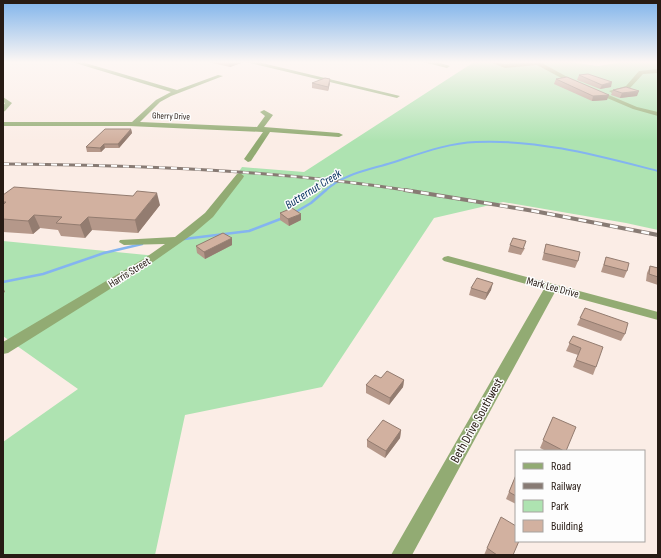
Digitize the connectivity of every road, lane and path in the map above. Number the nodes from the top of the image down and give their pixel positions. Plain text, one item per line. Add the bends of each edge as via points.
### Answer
1 (164, 88) edge
2 (188, 88) edge
3 (363, 88) edge
4 (589, 88) edge
5 (625, 88) edge
6 (178, 92) junction
7 (599, 93) junction
8 (397, 96) dead end
9 (3, 99) edge
10 (3, 110) edge
11 (264, 112) dead end
12 (658, 114) edge
13 (3, 124) edge
14 (134, 124) junction
15 (264, 129) junction
16 (339, 135) dead end
17 (248, 159) dead end
18 (240, 176) dead end
19 (177, 240) junction
20 (124, 242) dead end
21 (448, 259) dead end
22 (552, 286) junction
23 (658, 316) edge
24 (3, 349) edge
25 (401, 555) edge

1 - 6 street
2 - 6 street
3 - 8 street
4 - 7 street
5 - 7 street
6 - 14 street via 158,100
7 - 12 street via 635,108
9 - 10 street via 9,103
11 - 15 street via 269,115
13 - 14 street, Gherry Drive
14 - 15 street, Gherry Drive
15 - 16 street, Gherry Drive
15 - 17 street
18 - 19 street, Harris Street via 209,214
19 - 20 street
19 - 24 street, Harris Street via 149,260
21 - 22 street, Mark Lee Drive
22 - 23 street, Mark Lee Drive
22 - 25 street, Beth Drive Southwest

